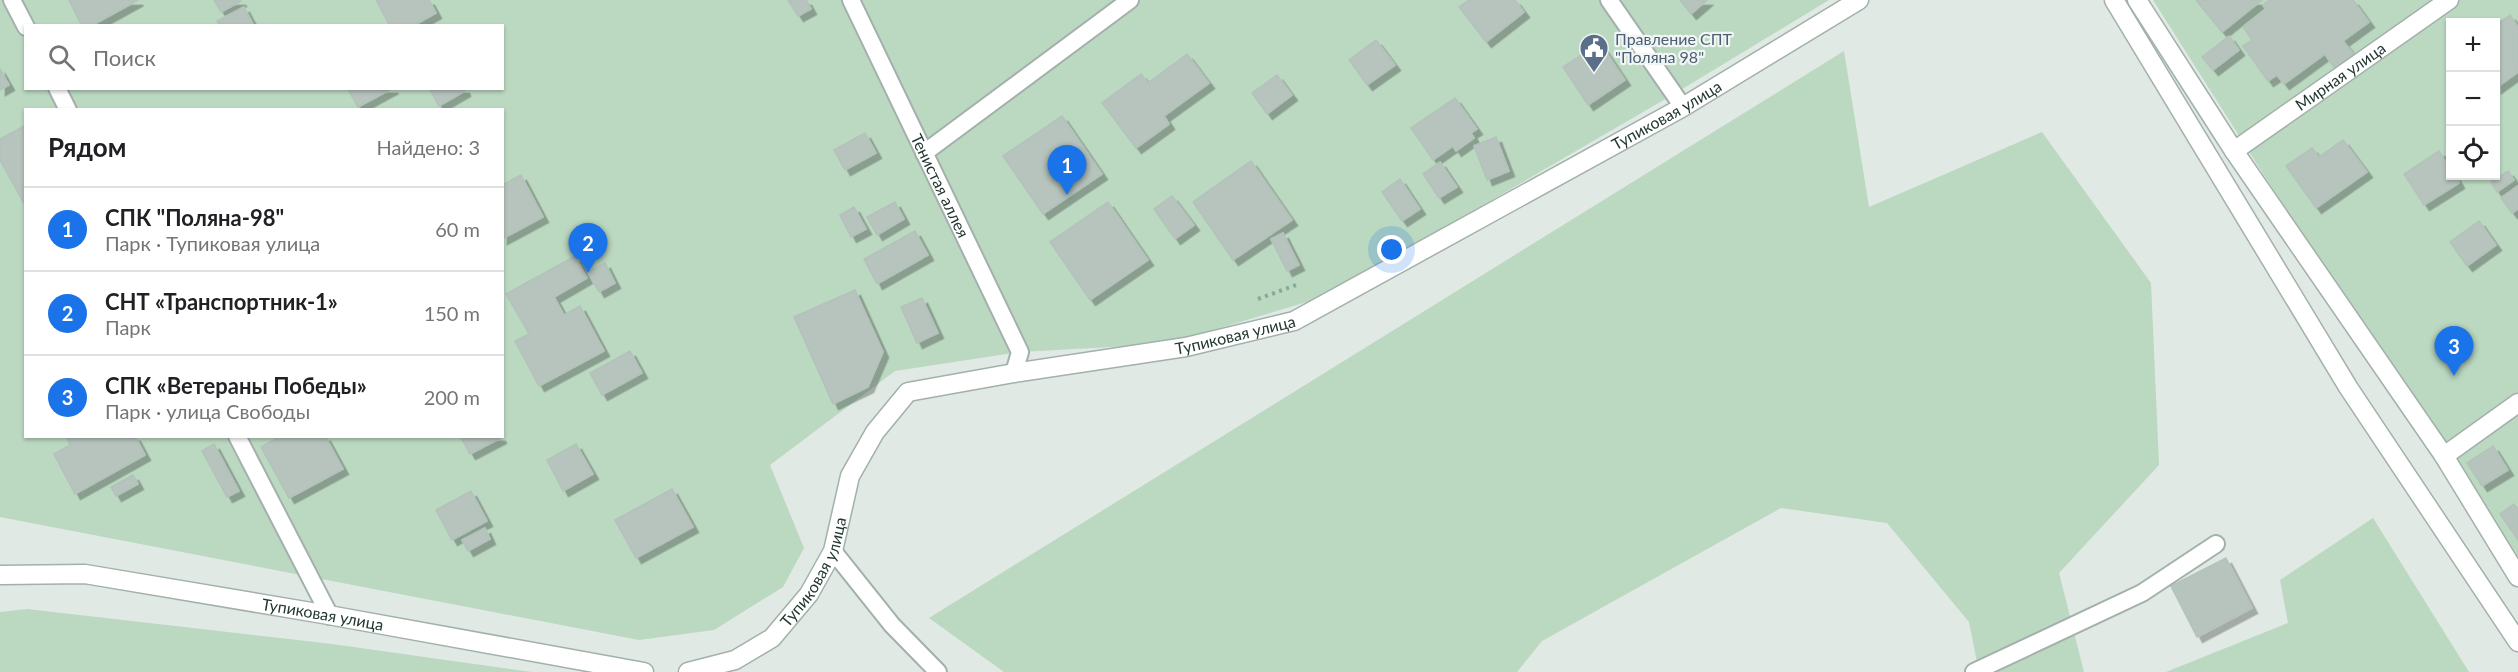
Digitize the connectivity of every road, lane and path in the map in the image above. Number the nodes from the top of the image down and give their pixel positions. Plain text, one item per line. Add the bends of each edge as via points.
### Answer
1 (12, 0) edge
2 (851, 0) edge
3 (1130, 0) edge
4 (1609, 0) edge
5 (1859, 0) edge
6 (2114, 0) edge
7 (2137, 0) edge
8 (2449, 0) edge
9 (24, 24) edge
10 (58, 90) edge
11 (1683, 107) junction
12 (67, 108) edge
13 (2234, 151) junction
14 (924, 153) junction
15 (1014, 373) junction
16 (2518, 403) edge
17 (238, 438) edge
18 (2444, 456) junction
19 (2216, 544) dead end
20 (833, 551) junction
21 (0, 574) edge
22 (2518, 577) edge
23 (329, 615) junction
24 (2518, 642) edge
25 (644, 672) edge
26 (688, 672) edge
27 (938, 672) edge
28 (1974, 672) edge

1 - 9 lane
2 - 14 lane, Тенистая аллея
3 - 14 lane
4 - 11 lane
5 - 11 street, Тупиковая улица
6 - 24 street via 2348,387
7 - 13 street
8 - 13 street, Мирная улица
10 - 12 lane
11 - 15 street, Тупиковая улица via 1294,321 1186,347
13 - 18 street
14 - 15 lane, Тенистая аллея via 1020,352
15 - 20 street, Тупиковая улица via 908,392 875,432 850,476
16 - 18 street
17 - 23 lane
18 - 22 street
19 - 28 lane via 2142,592
20 - 26 street, Тупиковая улица via 809,594 772,638 735,660
20 - 27 lane via 892,625
21 - 23 street, Тупиковая улица via 85,574
23 - 25 street, Тупиковая улица

